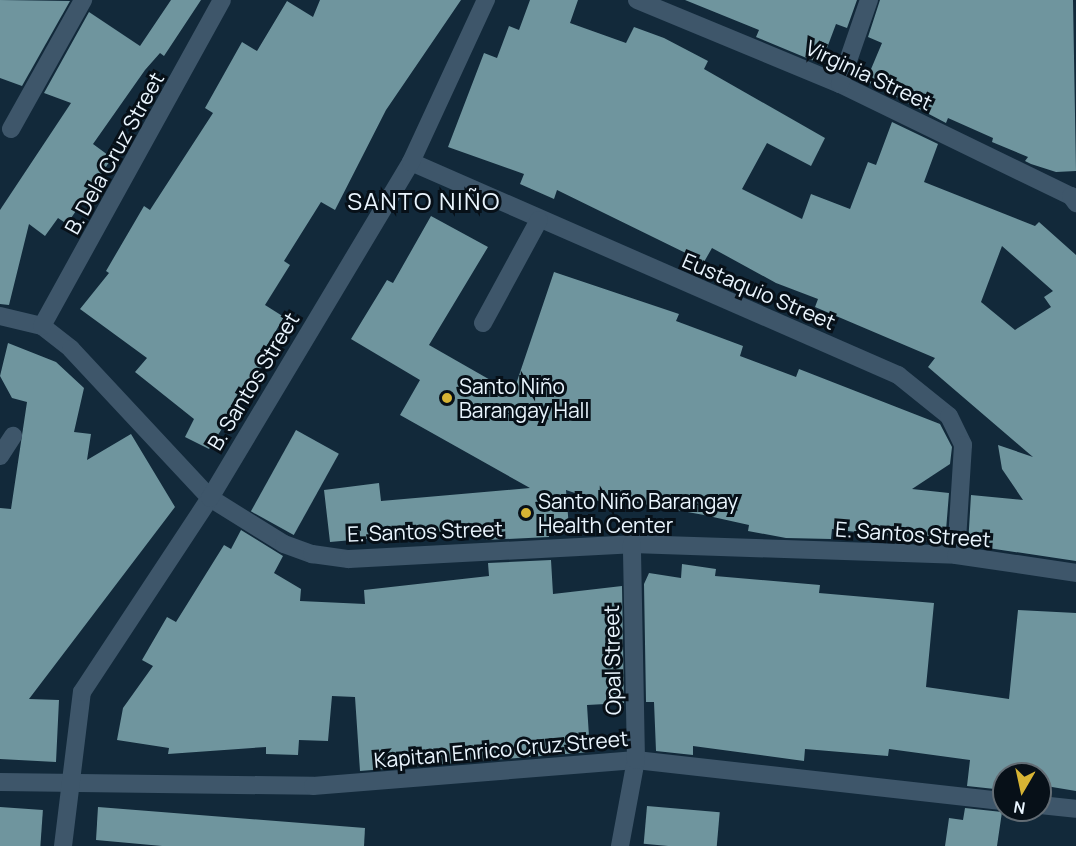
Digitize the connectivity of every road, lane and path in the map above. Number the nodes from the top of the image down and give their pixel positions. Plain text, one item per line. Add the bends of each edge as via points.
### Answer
1 (83, 0) edge
2 (222, 0) edge
3 (486, 0) edge
4 (638, 0) edge
5 (869, 0) edge
6 (840, 84) junction
7 (11, 129) dead end
8 (411, 162) junction
9 (1074, 195) edge
10 (539, 220) junction
11 (0, 316) edge
12 (483, 323) dead end
13 (42, 326) junction
14 (13, 436) dead end
15 (0, 456) edge
16 (210, 498) junction
17 (632, 544) junction
18 (956, 555) junction
19 (1076, 573) edge
20 (636, 760) junction
21 (0, 782) edge
22 (69, 784) junction
23 (992, 800) edge
24 (1052, 806) edge
25 (1076, 809) edge
26 (63, 846) edge
27 (620, 846) edge

1 - 7 street
2 - 13 street, B. Dela Cruz Street
3 - 8 street, B. Santos Street
4 - 6 street, Virginia Street
5 - 6 street
6 - 9 street, Virginia Street
8 - 10 street, Eustaquio Street
8 - 16 street, B. Santos Street
10 - 12 street
10 - 18 street, Eustaquio Street via 906,382 948,416 963,445
11 - 13 street
13 - 16 street, E. Santos Street via 70,349
14 - 15 street
16 - 17 street, E. Santos Street via 284,544 312,554 349,559
16 - 22 street, B. Santos Street via 82,692
17 - 18 street, E. Santos Street
17 - 20 street, Opal Street
18 - 19 street, E. Santos Street
20 - 22 street, Kapitan Enrico Cruz Street via 313,786
20 - 23 street, Kapitan Enrico Cruz Street
20 - 27 street, Opal Street
21 - 22 street, Kapitan Enrico Cruz Street
22 - 26 street, B. Santos Street
24 - 25 street

